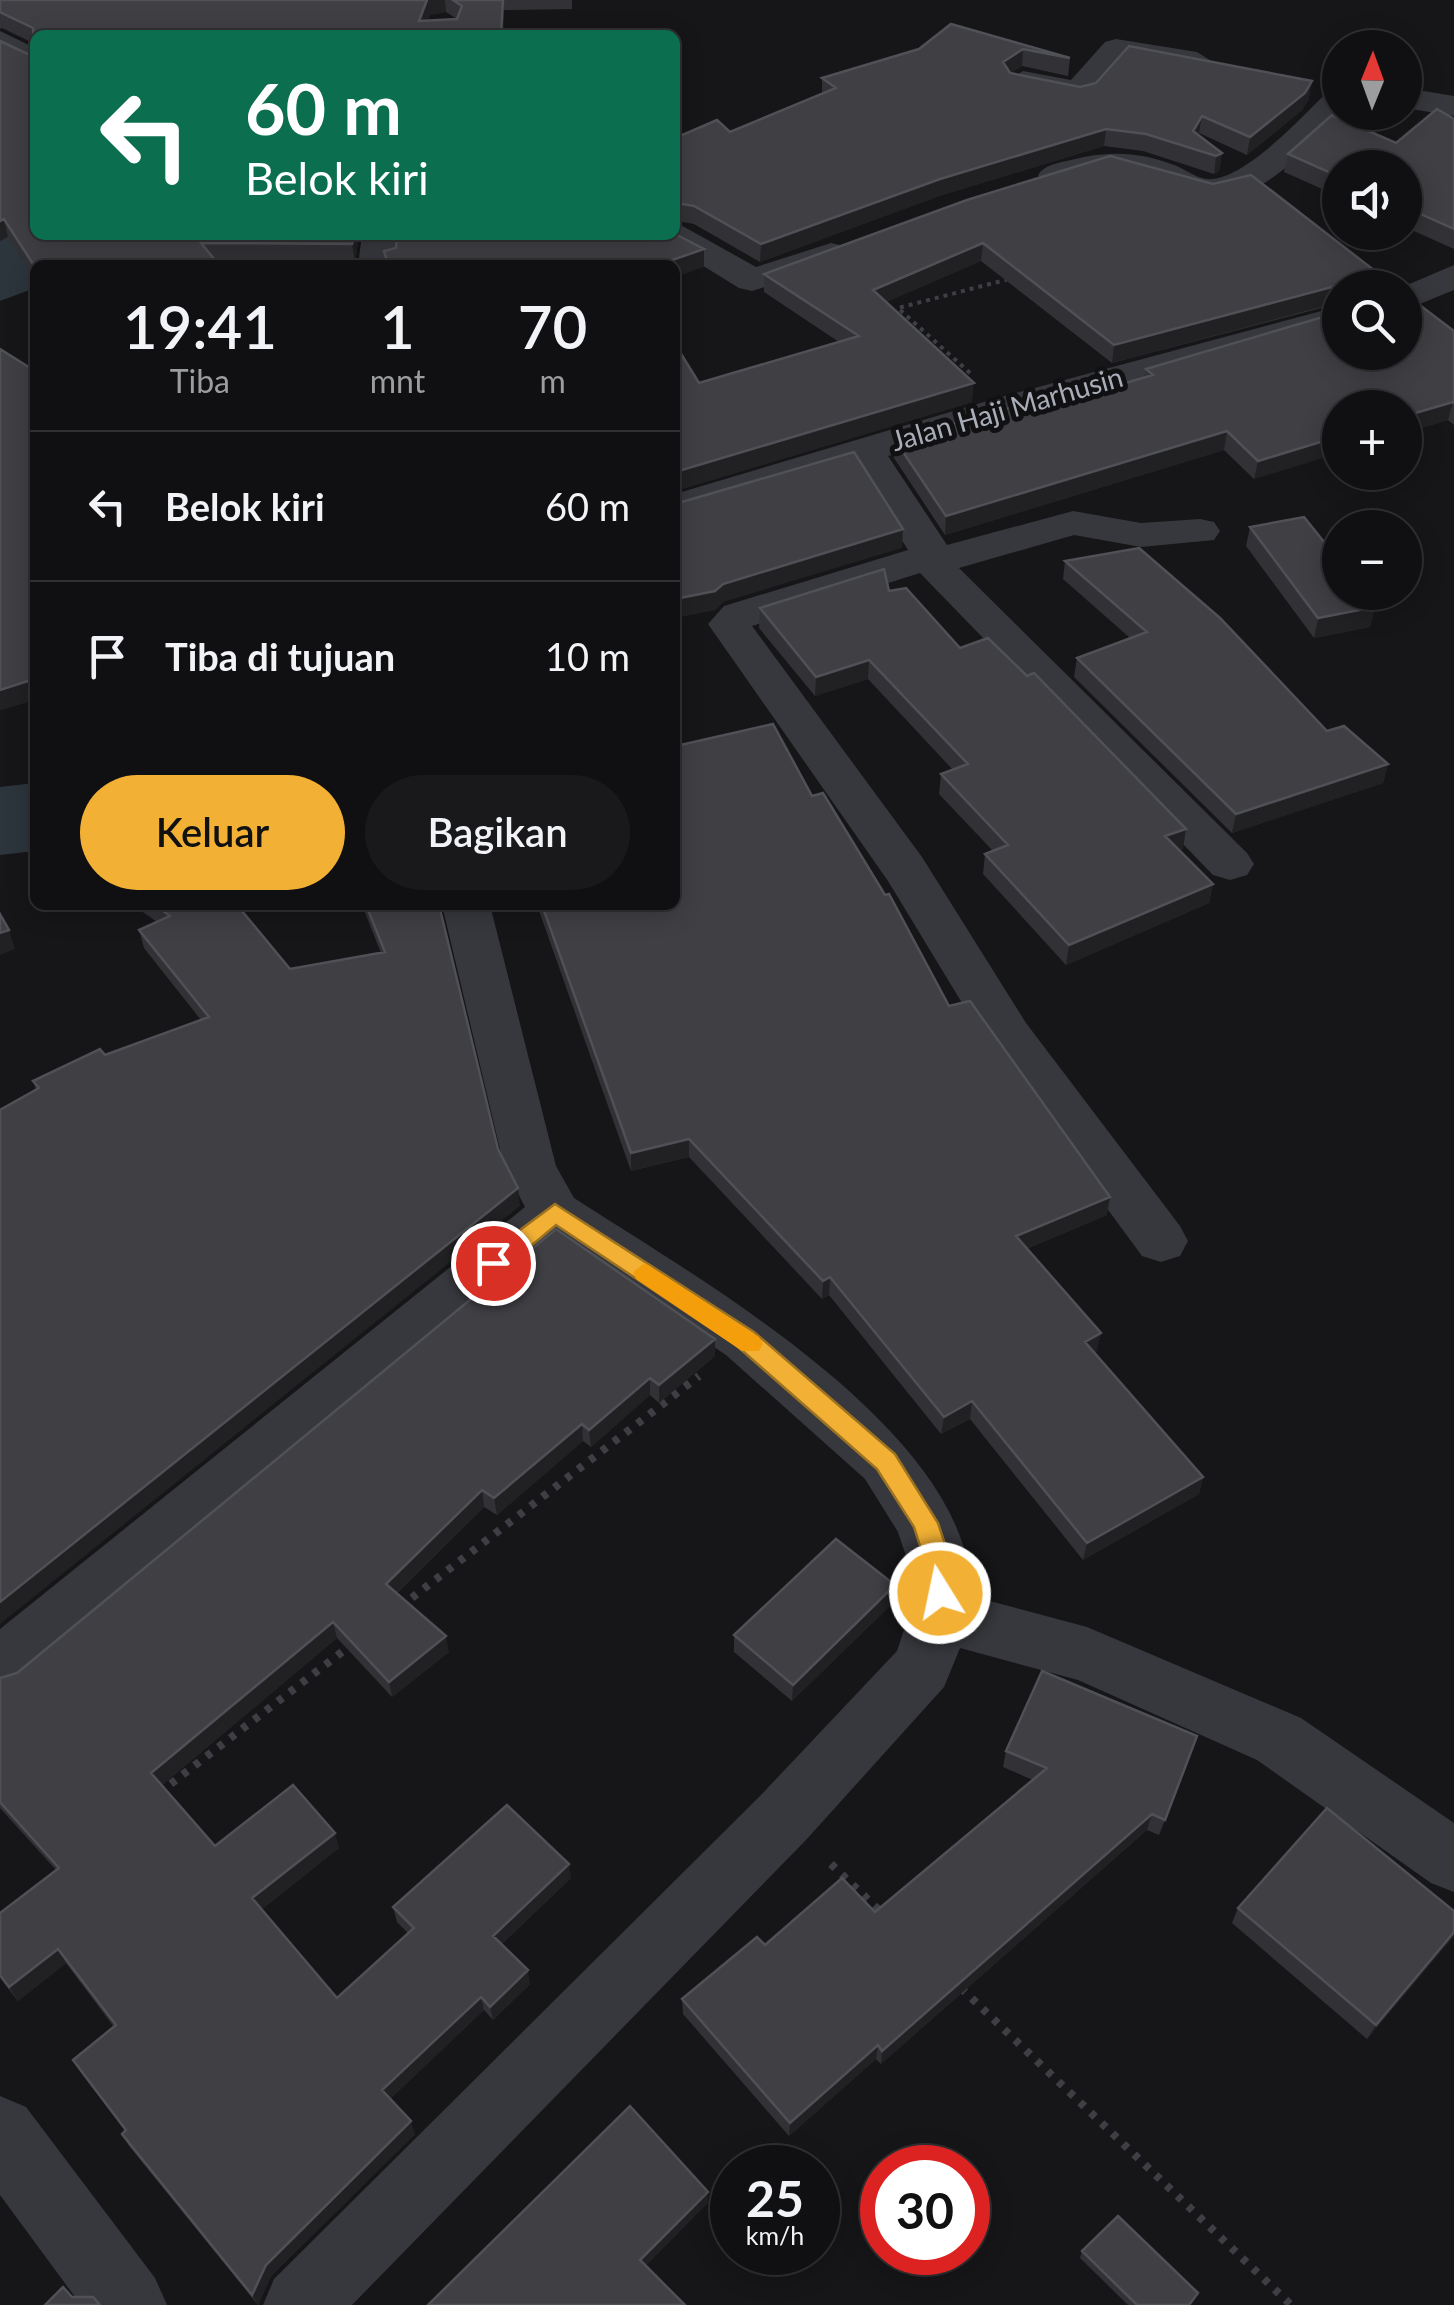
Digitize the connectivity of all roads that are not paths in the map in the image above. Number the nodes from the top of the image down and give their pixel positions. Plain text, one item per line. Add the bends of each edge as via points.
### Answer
1 (0, 41) edge
2 (30, 59) edge
3 (1226, 67) edge
4 (1022, 80) edge
5 (1302, 81) edge
6 (1322, 85) edge
7 (1422, 101) edge
8 (1454, 106) edge
9 (1322, 114) edge
10 (1022, 186) edge
11 (680, 236) edge
12 (864, 242) edge
13 (1454, 276) edge
14 (1422, 292) edge
15 (1422, 307) edge
16 (1454, 321) edge
17 (1322, 322) edge
18 (864, 450) junction
19 (680, 505) edge
20 (1200, 531) dead end
21 (933, 559) junction
22 (1230, 864) dead end
23 (467, 910) edge
24 (555, 1213) junction
25 (1161, 1242) dead end
26 (940, 1615) junction
27 (0, 1666) edge
28 (1454, 1860) edge
29 (0, 2134) edge
30 (128, 2305) edge
31 (300, 2305) edge

1 - 2 street
3 - 4 street via 1116,49 1079,91
5 - 6 street
7 - 8 street
9 - 10 street via 1259,168 1222,188 1199,188 1116,160
11 - 12 street via 752,280
13 - 14 street
15 - 16 street
17 - 18 street, Jalan Haji Marhusin
18 - 19 street, Jalan Haji Marhusin
18 - 21 street
20 - 21 street via 1141,535 1072,523
21 - 22 street via 940,574
21 - 25 street via 739,615 729,624 905,868 1008,1036
23 - 24 street via 530,1166
24 - 26 street via 746,1339 886,1462 925,1523 941,1571
24 - 27 street
26 - 28 street via 1087,1655 1279,1740
26 - 31 street via 922,1667 783,1818
29 - 30 street

